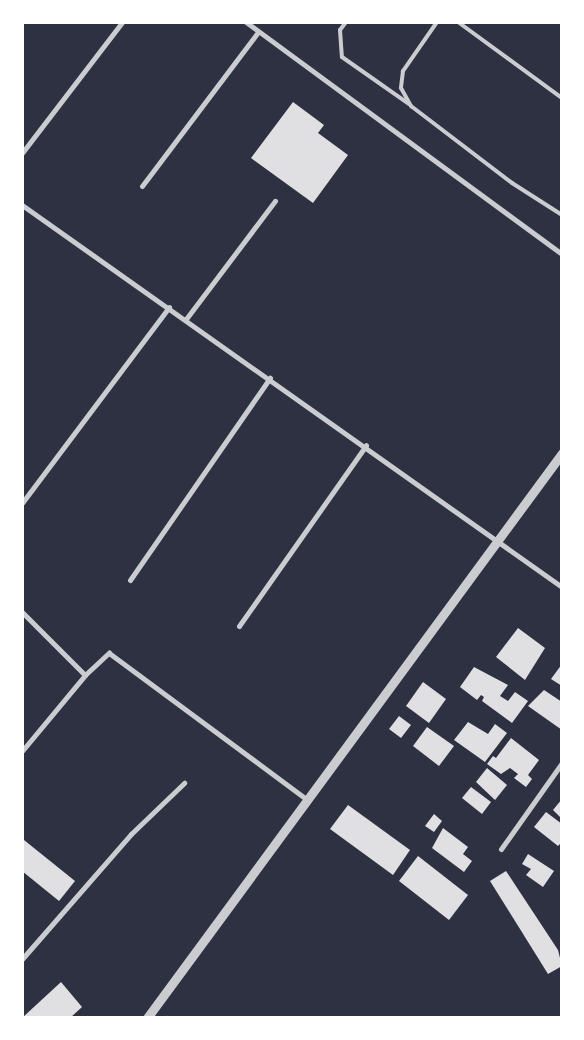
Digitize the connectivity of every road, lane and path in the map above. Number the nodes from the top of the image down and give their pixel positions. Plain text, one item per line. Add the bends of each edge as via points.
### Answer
1 (122, 22) edge
2 (246, 22) edge
3 (346, 22) edge
4 (437, 22) edge
5 (458, 22) edge
6 (258, 32) junction
7 (562, 98) edge
8 (411, 106) junction
9 (22, 153) edge
10 (142, 186) dead end
11 (275, 201) dead end
12 (22, 205) edge
13 (562, 215) edge
14 (562, 254) edge
15 (170, 306) junction
16 (186, 319) junction
17 (270, 378) junction
18 (366, 445) junction
19 (562, 453) edge
20 (22, 503) edge
21 (499, 541) junction
22 (130, 580) dead end
23 (562, 586) edge
24 (22, 612) edge
25 (239, 626) dead end
26 (85, 675) junction
27 (22, 751) edge
28 (562, 763) edge
29 (184, 783) dead end
30 (306, 798) junction
31 (501, 849) dead end
32 (22, 959) edge
33 (146, 1018) edge

1 - 9 street
2 - 6 street
3 - 8 lane via 340,30 342,57
4 - 8 lane via 402,71 401,88
5 - 7 lane
6 - 10 street
6 - 14 street
8 - 13 lane via 512,183
11 - 16 street
12 - 15 street
15 - 16 street
15 - 20 street
16 - 17 street
17 - 18 street
17 - 22 street
18 - 21 street
18 - 25 street
19 - 21 street
21 - 23 street
21 - 30 street
24 - 26 street
26 - 27 street
26 - 30 street via 109,653
28 - 31 street
29 - 32 street via 131,834
30 - 33 street

